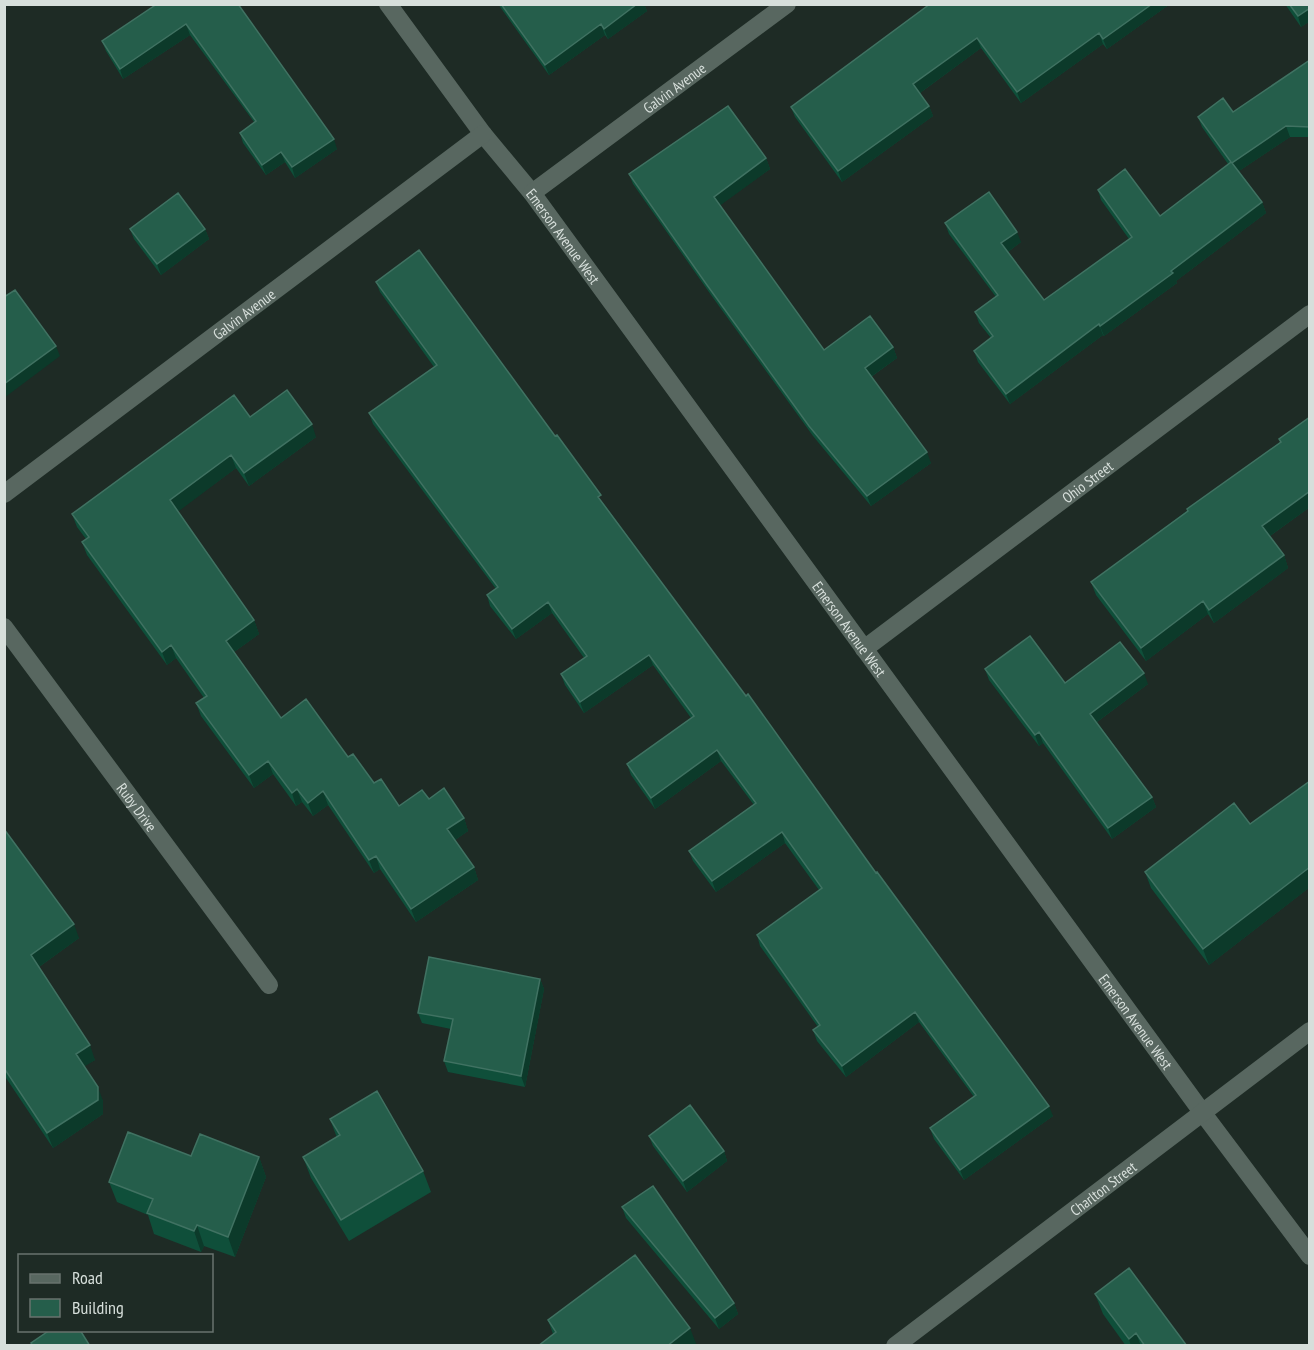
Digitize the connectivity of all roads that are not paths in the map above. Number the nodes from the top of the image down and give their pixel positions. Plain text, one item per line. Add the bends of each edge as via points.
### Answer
1 (388, 4) edge
2 (787, 4) edge
3 (483, 134) junction
4 (532, 193) junction
5 (1310, 314) edge
6 (4, 494) edge
7 (4, 627) edge
8 (864, 649) junction
9 (269, 985) dead end
10 (1310, 1031) edge
11 (1202, 1112) junction
12 (1310, 1256) edge
13 (895, 1346) edge

1 - 3 street, Emerson Avenue West
2 - 4 street, Galvin Avenue
3 - 4 street, Emerson Avenue West
3 - 6 street, Galvin Avenue
4 - 8 street, Emerson Avenue West
5 - 8 street, Ohio Street
7 - 9 street, Ruby Drive
8 - 11 street, Emerson Avenue West
10 - 11 street, Charlton Street
11 - 12 street, Emerson Avenue West
11 - 13 street, Charlton Street

